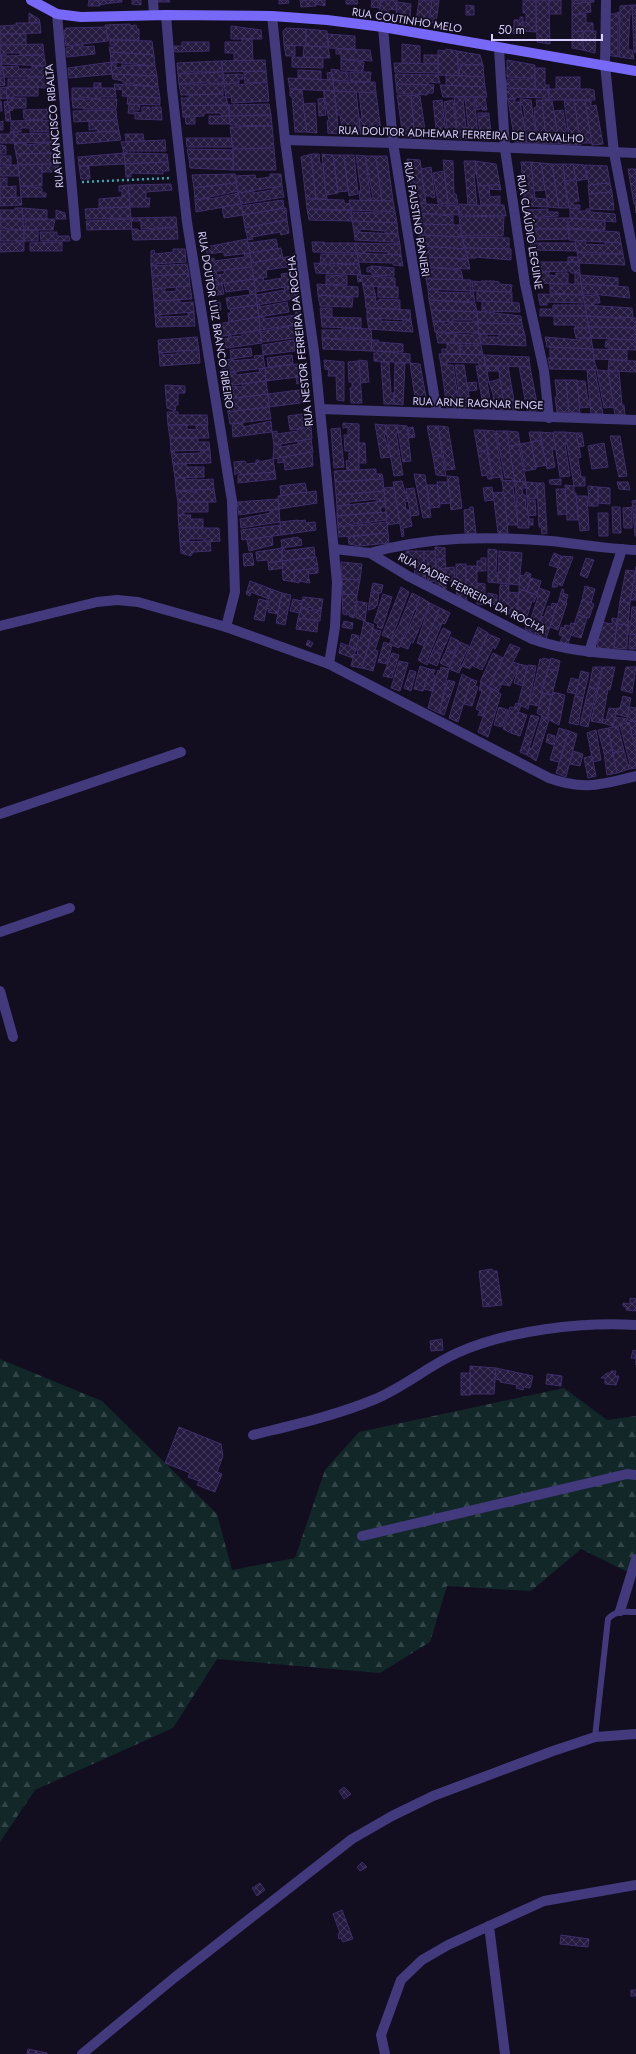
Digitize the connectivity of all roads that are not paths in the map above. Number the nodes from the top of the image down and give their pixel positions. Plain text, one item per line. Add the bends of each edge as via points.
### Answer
1 (31, 0) edge
2 (153, 0) edge
3 (606, 0) edge
4 (57, 14) junction
5 (154, 15) junction
6 (166, 15) junction
7 (272, 16) junction
8 (383, 27) junction
9 (499, 48) junction
10 (605, 65) junction
11 (636, 71) edge
12 (285, 140) junction
13 (393, 143) junction
14 (505, 149) junction
15 (614, 152) junction
16 (636, 153) edge
17 (76, 236) dead end
18 (636, 267) edge
19 (320, 410) junction
20 (437, 413) junction
21 (549, 418) junction
22 (636, 420) edge
23 (334, 549) junction
24 (622, 549) junction
25 (636, 550) edge
26 (370, 553) junction
27 (0, 626) edge
28 (226, 627) junction
29 (589, 652) junction
30 (636, 656) edge
31 (329, 664) junction
32 (181, 752) dead end
33 (636, 776) edge
34 (0, 814) edge
35 (70, 908) dead end
36 (0, 932) edge
37 (0, 991) edge
38 (13, 1037) dead end
39 (636, 1325) edge
40 (253, 1435) dead end
41 (636, 1475) edge
42 (362, 1536) dead end
43 (636, 1560) edge
44 (620, 1611) junction
45 (636, 1612) edge
46 (636, 1734) edge
47 (595, 1737) junction
48 (636, 1885) edge
49 (489, 1926) junction
50 (82, 2054) edge
51 (385, 2054) edge
52 (505, 2054) edge

1 - 4 street, RUA COUTINHO MELO
2 - 5 street
3 - 10 street
4 - 5 street, RUA COUTINHO MELO via 81,17
4 - 17 street, RUA FRANCISCO RIBALTA
5 - 6 street, RUA COUTINHO MELO
6 - 7 street, RUA COUTINHO MELO
6 - 28 street, RUA DOUTOR LUIZ BRANCO RIBEIRO via 182,178 232,501 235,592
7 - 8 street, RUA COUTINHO MELO
7 - 12 street, RUA NESTOR FERREIRA DA ROCHA
8 - 9 street, RUA COUTINHO MELO
8 - 13 street, RUA FAUSTINO RANIERI
9 - 10 street, RUA COUTINHO MELO
9 - 14 street, RUA CLAÚDIO LEGUINE
10 - 11 street, RUA COUTINHO MELO
10 - 15 street
12 - 13 street, RUA DOUTOR ADHEMAR FERREIRA DE CARVALHO
12 - 19 street, RUA NESTOR FERREIRA DA ROCHA via 306,286
13 - 14 street, RUA DOUTOR ADHEMAR FERREIRA DE CARVALHO
13 - 20 street, RUA FAUSTINO RANIERI
14 - 15 street, RUA DOUTOR ADHEMAR FERREIRA DE CARVALHO
14 - 21 street, RUA CLAÚDIO LEGUINE via 525,284 544,371
15 - 16 street, RUA DOUTOR ADHEMAR FERREIRA DE CARVALHO
15 - 18 street
19 - 20 street, RUA ARNE RAGNAR ENGE
19 - 23 street, RUA NESTOR FERREIRA DA ROCHA
20 - 21 street, RUA ARNE RAGNAR ENGE
21 - 22 street, RUA ARNE RAGNAR ENGE
23 - 26 street, RUA PADRE FERREIRA DA ROCHA
23 - 31 street, RUA NESTOR FERREIRA DA ROCHA via 336,614
24 - 25 street, RUA PADRE FERREIRA DA ROCHA
24 - 26 street, RUA PADRE FERREIRA DA ROCHA via 550,541 449,538 398,545
24 - 29 street
26 - 29 street, RUA PADRE FERREIRA DA ROCHA via 408,576 532,639
27 - 28 street via 84,605 118,600 138,602
28 - 31 street
29 - 30 street, RUA PADRE FERREIRA DA ROCHA
31 - 33 street via 549,778 568,785 586,786
32 - 34 street
35 - 36 street
37 - 38 street
39 - 40 street via 606,1323 562,1327 481,1344 456,1354 396,1390 372,1401
41 - 42 street via 627,1474
43 - 44 street
44 - 45 lane
44 - 47 lane via 612,1614 606,1626
46 - 47 street
47 - 50 street via 433,1796 352,1839 174,1978
48 - 49 street via 544,1901
49 - 51 street via 422,1960 401,1980 381,2035
49 - 52 street

